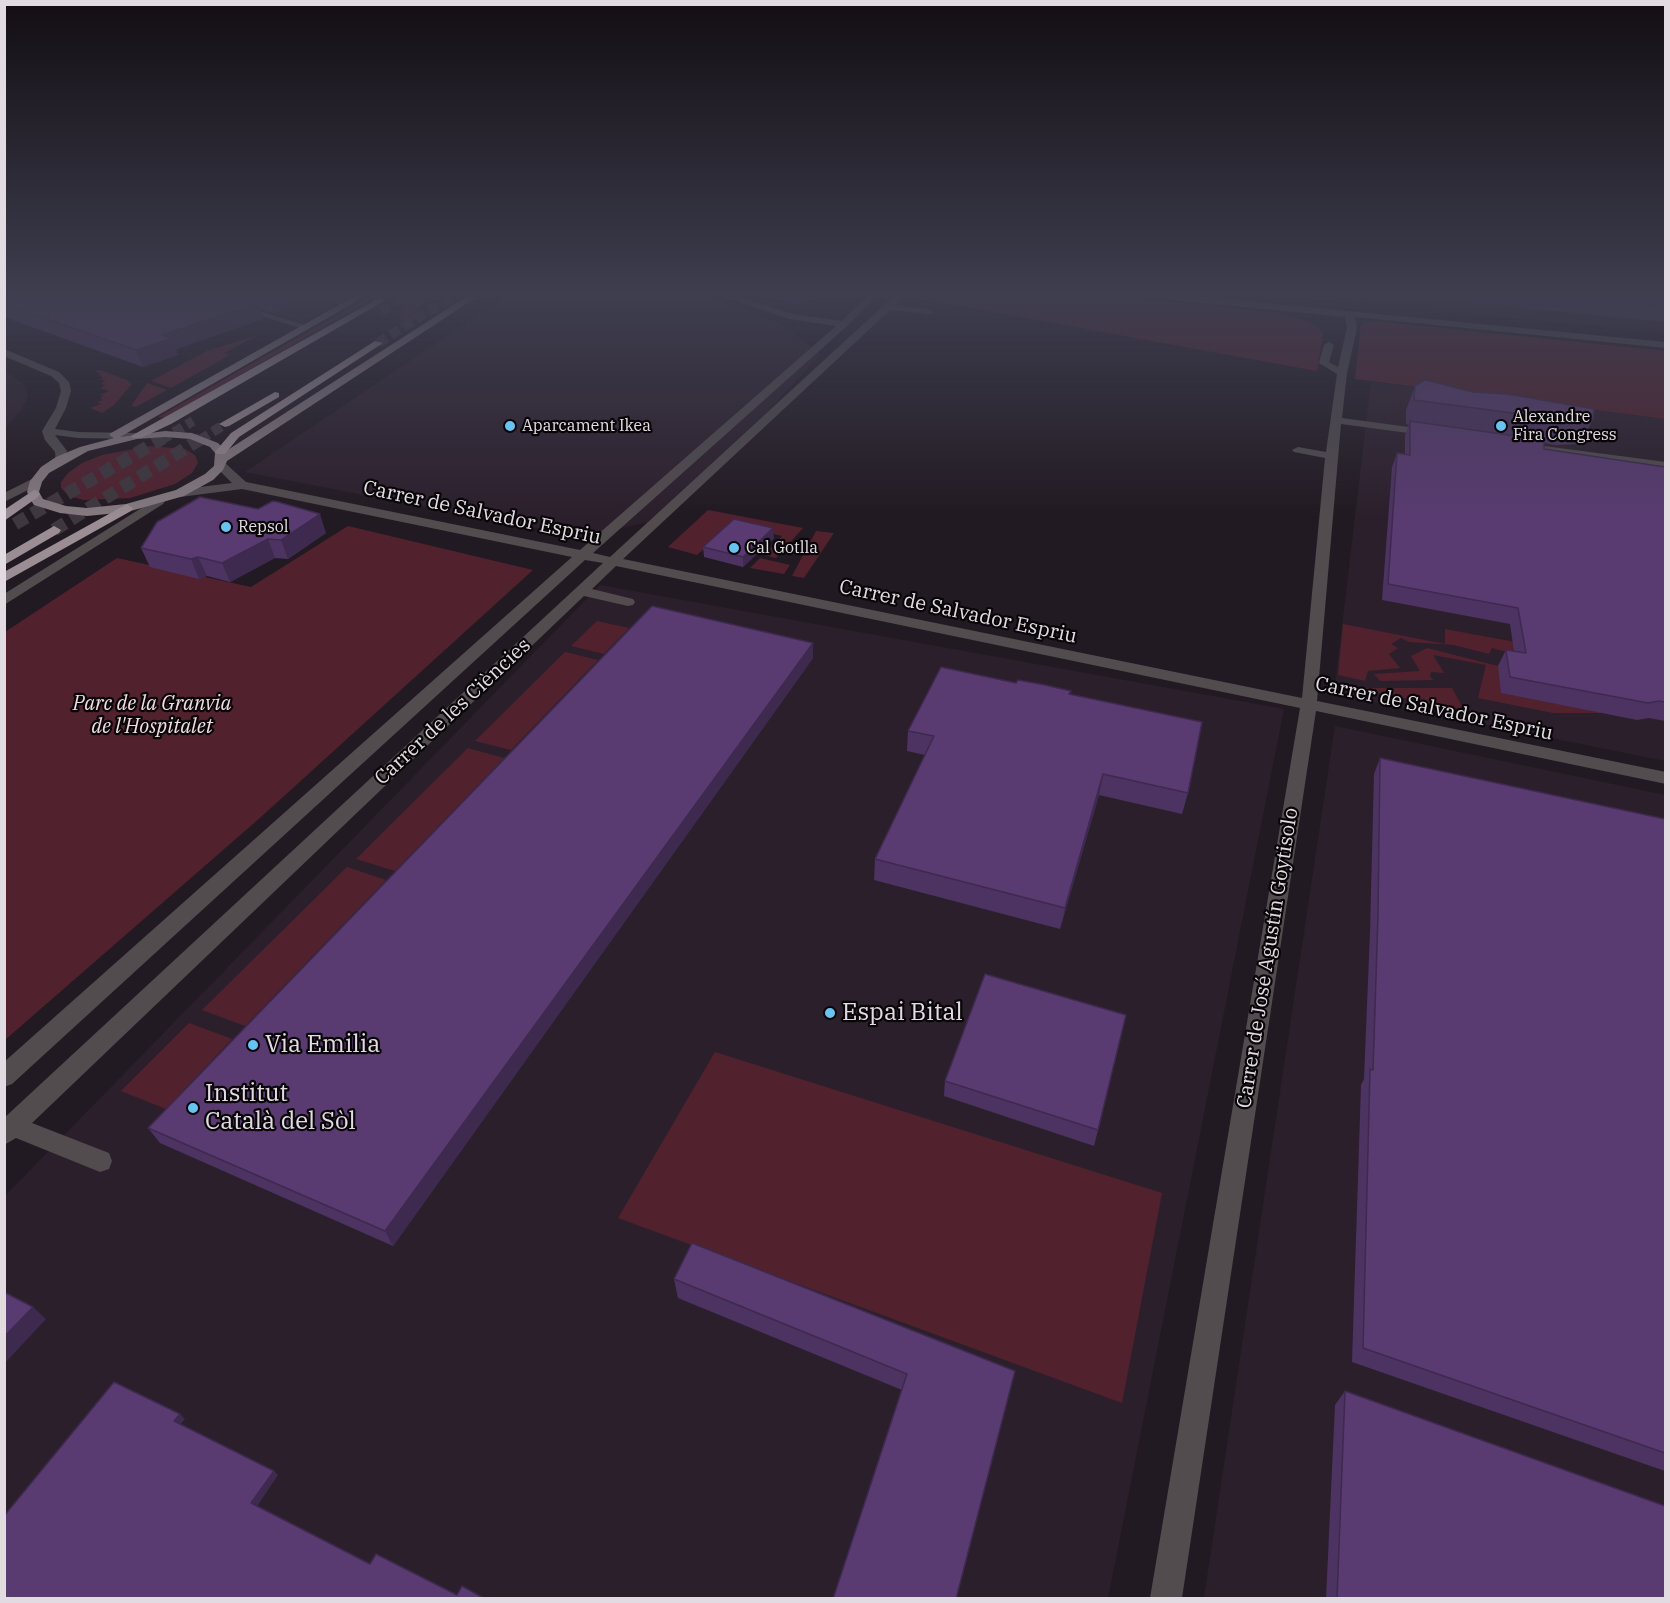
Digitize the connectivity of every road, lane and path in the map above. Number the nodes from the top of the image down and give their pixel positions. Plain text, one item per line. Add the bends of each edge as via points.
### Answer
1 (41, 368) edge
2 (233, 368) edge
3 (266, 368) edge
4 (281, 368) edge
5 (323, 368) edge
6 (335, 368) edge
7 (363, 368) edge
8 (795, 368) edge
9 (823, 368) edge
10 (1332, 368) edge
11 (1343, 368) edge
12 (1342, 373) junction
13 (300, 380) dead end
14 (280, 391) dead end
15 (221, 405) tunnel mouth
16 (1334, 420) junction
17 (225, 424) tunnel mouth
18 (48, 430) junction
19 (1438, 434) edge
20 (114, 435) junction
21 (137, 436) junction
22 (98, 444) junction
23 (1530, 447) edge
24 (1298, 450) dead end
25 (1330, 456) junction
26 (221, 459) junction
27 (60, 460) junction
28 (1665, 466) edge
29 (242, 485) junction
30 (35, 487) junction
31 (180, 493) junction
32 (4, 498) edge
33 (159, 501) junction
34 (127, 508) junction
35 (8, 524) edge
36 (54, 530) tunnel mouth
37 (583, 555) junction
38 (4, 561) edge
39 (612, 562) junction
40 (4, 578) edge
41 (582, 591) junction
42 (4, 601) edge
43 (628, 602) dead end
44 (1308, 705) junction
45 (1665, 778) edge
46 (4, 1077) edge
47 (9, 1130) edge
48 (100, 1161) dead end
49 (1166, 1599) edge

1 - 18 street via 64,382 66,391
2 - 20 main road
3 - 21 highway
4 - 15 highway
5 - 13 highway
6 - 26 highway via 235,435
7 - 26 main road
8 - 37 street, Carrer de les Ciències
9 - 39 street, Carrer de les Ciències
10 - 12 street
11 - 12 street, Carrer de José Agustín Goytisolo
12 - 16 street, Carrer de José Agustín Goytisolo
14 - 17 highway
16 - 19 street
16 - 25 street, Carrer de José Agustín Goytisolo
18 - 20 street
18 - 27 street via 51,440 62,451
20 - 21 street
20 - 22 main road
21 - 22 main road
21 - 26 main road via 192,436 204,440
22 - 27 main road
23 - 28 street
24 - 25 street
25 - 44 street, Carrer de José Agustín Goytisolo
26 - 29 street
26 - 31 main road via 209,477
27 - 30 main road via 45,470
29 - 31 street, Carrer de Salvador Espriu
29 - 37 street, Carrer de Salvador Espriu
30 - 32 street
30 - 34 main road via 38,501 65,510
30 - 35 highway
31 - 33 main road
33 - 34 main road
33 - 42 street
34 - 40 highway
36 - 38 highway
37 - 39 street, Carrer de Salvador Espriu
37 - 46 street, Carrer de les Ciències
39 - 41 street, Carrer de les Ciències
39 - 44 street, Carrer de Salvador Espriu
41 - 43 street
41 - 47 street, Carrer de les Ciències
44 - 45 street, Carrer de Salvador Espriu
44 - 49 street, Carrer de José Agustín Goytisolo
47 - 48 street

